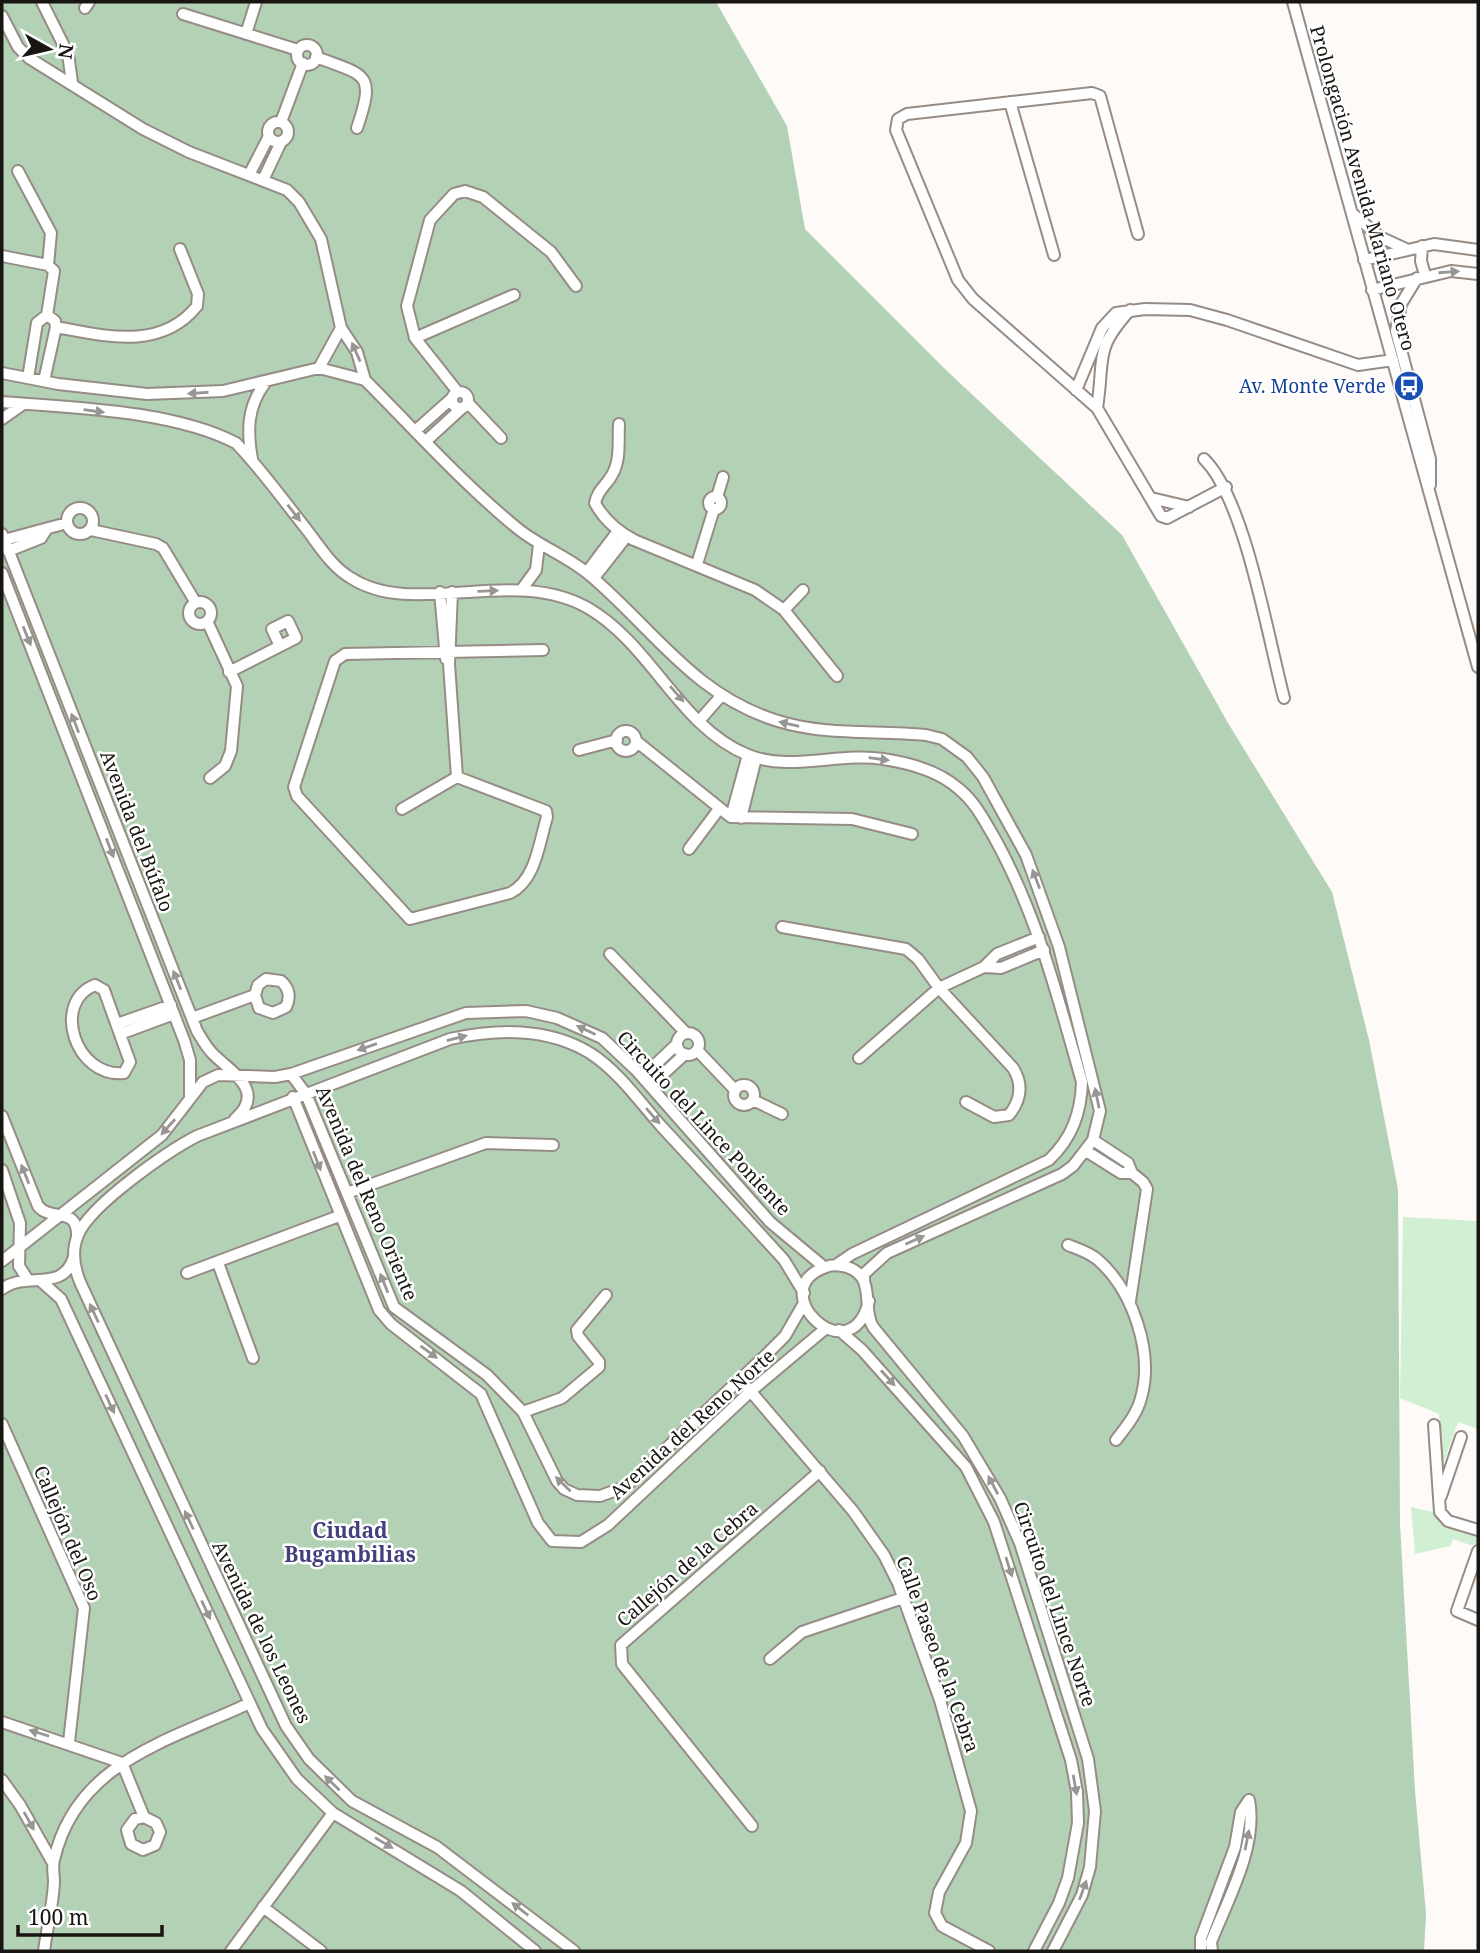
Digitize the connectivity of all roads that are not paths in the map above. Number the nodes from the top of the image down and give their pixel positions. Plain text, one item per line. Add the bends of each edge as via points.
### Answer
1 (42, 2) edge
2 (256, 2) edge
3 (1293, 2) edge
4 (183, 14) dead end
5 (2, 16) edge
6 (246, 34) junction
7 (299, 50) junction
8 (316, 57) junction
9 (303, 63) junction
10 (72, 82) junction
11 (1010, 102) junction
12 (281, 121) junction
13 (357, 128) dead end
14 (269, 136) junction
15 (281, 142) junction
16 (18, 171) dead end
17 (249, 175) junction
18 (263, 180) junction
19 (1352, 213) junction
20 (1138, 234) dead end
21 (1422, 246) junction
22 (180, 249) dead end
23 (1409, 249) junction
24 (1478, 250) edge
25 (1054, 255) dead end
26 (2, 256) edge
27 (1364, 260) junction
28 (48, 265) junction
29 (1478, 274) edge
30 (1421, 276) junction
31 (576, 286) dead end
32 (1372, 290) junction
33 (514, 295) dead end
34 (1130, 310) junction
35 (47, 315) junction
36 (56, 327) junction
37 (341, 328) junction
38 (415, 338) junction
39 (1393, 360) junction
40 (319, 368) junction
41 (2, 373) edge
42 (28, 378) junction
43 (365, 380) junction
44 (44, 382) junction
45 (265, 383) junction
46 (58, 384) junction
47 (1076, 390) junction
48 (454, 395) junction
49 (2, 402) edge
50 (24, 404) junction
51 (54, 405) junction
52 (465, 405) junction
53 (1097, 408) junction
54 (2, 419) edge
55 (619, 424) dead end
56 (415, 431) junction
57 (501, 438) dead end
58 (426, 441) junction
59 (1204, 459) dead end
60 (252, 460) junction
61 (723, 477) dead end
62 (1226, 487) junction
63 (1430, 498) junction
64 (66, 523) junction
65 (91, 530) junction
66 (623, 534) junction
67 (5, 542) edge
68 (540, 544) junction
69 (697, 564) junction
70 (2, 573) edge
71 (591, 575) junction
72 (522, 589) junction
73 (803, 590) dead end
74 (446, 592) junction
75 (785, 610) junction
76 (280, 646) dead end
77 (542, 650) dead end
78 (448, 657) junction
79 (1478, 667) edge
80 (229, 672) junction
81 (837, 676) dead end
82 (721, 696) junction
83 (1284, 698) dead end
84 (699, 721) junction
85 (579, 750) dead end
86 (752, 757) junction
87 (457, 777) junction
88 (210, 778) dead end
89 (98, 780) junction
90 (86, 785) junction
91 (402, 808) dead end
92 (719, 809) junction
93 (736, 817) junction
94 (912, 834) dead end
95 (689, 849) dead end
96 (782, 927) dead end
97 (1039, 937) junction
98 (1044, 950) junction
99 (610, 954) dead end
100 (984, 967) junction
101 (939, 988) junction
102 (255, 995) dead end
103 (173, 1009) junction
104 (192, 1018) junction
105 (119, 1029) junction
106 (685, 1033) junction
107 (677, 1044) junction
108 (210, 1050) junction
109 (697, 1050) junction
110 (685, 1054) junction
111 (859, 1058) dead end
112 (190, 1060) junction
113 (291, 1073) junction
114 (239, 1076) junction
115 (646, 1081) junction
116 (306, 1094) junction
117 (190, 1097) junction
118 (293, 1097) junction
119 (966, 1102) dead end
120 (782, 1114) dead end
121 (2, 1116) edge
122 (229, 1122) junction
123 (1093, 1140) junction
124 (553, 1145) dead end
125 (1086, 1151) junction
126 (2, 1170) edge
127 (1132, 1173) junction
128 (347, 1193) junction
129 (61, 1214) junction
130 (339, 1216) junction
131 (77, 1236) junction
132 (1068, 1245) dead end
133 (20, 1247) junction
134 (74, 1256) junction
135 (2, 1261) edge
136 (218, 1263) junction
137 (836, 1265) junction
138 (824, 1268) junction
139 (1134, 1271) junction
140 (187, 1273) dead end
141 (1111, 1276) junction
142 (28, 1280) junction
143 (864, 1281) junction
144 (42, 1282) junction
145 (2, 1289) edge
146 (606, 1295) dead end
147 (804, 1298) junction
148 (869, 1301) junction
149 (1130, 1301) junction
150 (825, 1329) junction
151 (839, 1331) junction
152 (253, 1358) dead end
153 (740, 1379) junction
154 (751, 1391) junction
155 (523, 1412) junction
156 (2, 1424) edge
157 (1434, 1425) dead end
158 (1461, 1437) dead end
159 (1116, 1440) dead end
160 (820, 1471) junction
161 (638, 1474) junction
162 (649, 1486) junction
163 (625, 1487) joint
164 (1438, 1502) junction
165 (1478, 1530) edge
166 (581, 1542) joint
167 (1478, 1551) edge
168 (903, 1598) junction
169 (1478, 1620) edge
170 (771, 1659) dead end
171 (250, 1703) junction
172 (2, 1722) edge
173 (69, 1742) junction
174 (122, 1763) junction
175 (2, 1780) edge
176 (333, 1813) junction
177 (144, 1817) dead end
178 (752, 1826) dead end
179 (53, 1863) junction
180 (467, 1869) junction
181 (453, 1886) junction
182 (263, 1907) junction
183 (44, 1951) edge
184 (230, 1951) edge
185 (321, 1951) edge
186 (535, 1951) edge
187 (574, 1951) edge
188 (989, 1951) edge
189 (1034, 1951) edge
190 (1053, 1951) edge
191 (1201, 1951) edge
192 (1212, 1951) edge

1 - 10 street via 68,54
2 - 6 street
3 - 19 street, Prolongación Avenida Mariano Otero
4 - 6 street
5 - 10 street via 29,58
6 - 7 street
7 - 8 street via 310,46
7 - 9 street
8 - 9 street
8 - 13 street via 361,75 366,82 367,97
9 - 12 street
10 - 17 street via 143,129
11 - 20 street via 1092,93 1101,96
11 - 25 street
11 - 47 street via 907,114 898,119 897,130 958,280 973,299
12 - 14 street via 270,124
12 - 15 street via 289,130
14 - 15 street
14 - 17 street
15 - 18 street
16 - 28 street via 51,233
17 - 18 street
18 - 37 street via 287,190 299,202 321,239
19 - 23 street via 1380,237
19 - 27 street, Prolongación Avenida Mariano Otero
21 - 23 street
21 - 24 street
21 - 30 street
22 - 36 street via 198,293 197,306 174,328 132,339
23 - 27 street
26 - 28 street
27 - 32 street, Prolongación Avenida Mariano Otero
28 - 35 street via 55,278
30 -> 29 street via 1451,271
30 - 32 street
30 - 63 street via 1401,304 1396,331 1430,459
31 - 38 street via 551,252 483,197 465,191 454,194 430,220 409,291 407,306
32 - 39 street, Prolongación Avenida Mariano Otero
33 - 38 street
34 - 39 street via 1190,310 1358,365
34 - 47 street via 1116,313 1102,328
34 - 53 street via 1106,338
35 - 36 street
35 - 42 street via 37,323
36 - 44 street
37 - 40 street
43 -> 37 street via 357,352
38 - 48 street
39 - 63 street, Prolongación Avenida Mariano Otero
40 - 43 street
40 - 45 street
41 - 42 street
42 - 44 street
43 - 56 street
44 - 46 street
45 -> 46 street via 175,394
45 - 60 street via 250,414
46 - 51 street via 60,395
47 - 53 street
48 - 52 street via 467,395
48 - 56 street
49 - 50 street
50 - 51 street
50 - 54 street
51 -> 60 street via 214,431 236,443
52 - 57 street
52 - 58 street
53 - 62 street via 1151,498 1190,507
55 - 66 street via 618,460 612,476 597,491 595,503
56 - 58 street
58 - 68 street via 484,500
59 - 62 street
60 -> 74 street via 343,573 387,592
61 - 69 street via 717,497 709,502 714,509
62 - 83 street
63 - 79 street, Prolongación Avenida Mariano Otero
64 - 65 street via 75,533
64 - 65 street via 71,510 82,507 92,514
64 - 67 street via 46,530 41,538
65 - 80 street via 163,548 196,603 190,611 192,620 207,621
66 - 69 street
66 - 71 street
89 -> 67 street, Avenida del Búfalo
68 - 71 street
68 - 72 street via 536,570
69 - 75 street via 755,590
70 -> 90 street, Avenida del Búfalo
71 - 82 street via 693,675
74 -> 72 street
72 -> 84 street via 553,593 611,622
73 - 75 street
74 - 78 street
75 - 81 street
76 - 80 street
77 - 78 street
78 - 87 street
78 - 87 street via 339,656 294,777 298,796 410,919 510,893 523,886 530,874 547,813
80 - 88 street via 237,686 231,751 225,766
82 - 84 street
123 -> 82 street via 1100,1111 1059,947 1038,884 1008,820 967,757 942,739 926,735 807,728
84 - 86 street via 724,743
85 - 92 street via 617,740 627,732
86 - 93 street
86 -> 97 street via 783,761 884,759 937,774 960,790 981,815 1007,860
87 - 91 street
89 - 90 street
104 -> 89 street, Avenida del Búfalo
90 -> 103 street, Avenida del Búfalo
92 - 93 street
92 - 95 street
93 - 94 street via 852,819
96 - 101 street via 906,949
97 - 98 street
97 - 100 street via 997,954
98 - 100 street via 1001,968
98 - 137 street via 1082,1082 1077,1120 1061,1149 1019,1177
99 - 106 street
100 - 101 street
101 - 111 street
101 - 119 street via 1019,1080 1019,1096 1009,1115 994,1116
102 - 104 street
103 - 105 street
103 - 112 street, Avenida del Búfalo
104 - 108 street, Avenida del Búfalo
105 - 105 street via 101,987 91,986 81,994 72,1022 83,1057 108,1072 127,1071 130,1062
106 - 107 street
106 - 109 street via 698,1039
107 - 110 street
107 - 115 street
108 - 112 street
108 - 114 street, Avenida del Búfalo
109 - 110 street
109 - 120 street via 735,1090 737,1103 746,1105 752,1100
110 - 115 street
112 - 117 street, Avenida del Búfalo
113 - 114 street, Circuito del Lince Poniente
115 -> 113 street, Circuito del Lince Poniente via 602,1038 557,1018 526,1011 466,1013
113 - 116 street, Avenida del Reno Oriente
114 - 117 street, Circuito del Lince Poniente via 218,1075
114 - 122 street via 246,1102
115 - 138 street, Circuito del Lince Poniente via 776,1228
116 - 118 street, Circuito del Lince Poniente
116 - 128 street, Avenida del Reno Oriente
116 -> 147 street, Circuito del Lince Poniente via 450,1039 485,1031 552,1037 590,1053 622,1081 784,1260
117 -> 129 street, Circuito del Lince Poniente via 162,1135
118 - 122 street, Circuito del Lince Poniente
118 -> 130 street, Avenida del Reno Oriente
129 -> 121 street via 46,1213 38,1206
122 - 131 street, Circuito del Lince Poniente via 182,1143 91,1214
123 - 125 street
123 - 127 street via 1128,1163
124 - 128 street via 486,1143
125 - 127 street via 1121,1173
143 -> 125 street via 864,1274 887,1253 1062,1174
126 - 133 street via 20,1223
127 - 139 street via 1147,1192
155 -> 128 street, Avenida del Reno Oriente via 487,1375 394,1307
129 - 131 street via 75,1222
129 - 133 street, Circuito del Lince Poniente
130 - 136 street
130 -> 166 street, Avenida del Reno Oriente via 384,1317 481,1394 544,1535 552,1541
131 - 134 street
132 - 141 street via 1096,1258
133 - 135 street, Circuito del Lince Poniente
133 - 142 street via 19,1266
134 - 144 street via 62,1275
180 -> 134 street, Avenida de los Leones via 438,1847 352,1801 309,1759 286,1726 80,1282
136 - 140 street
136 - 152 street
137 - 138 street
137 - 143 street via 852,1269
138 - 147 street via 813,1275
139 - 141 street
139 - 149 street
141 - 149 street
142 - 144 street
142 - 145 street
143 - 148 street
144 -> 171 street, Avenida de los Leones via 61,1299
146 - 155 street via 577,1329 600,1367 557,1401
147 - 150 street via 808,1314
147 - 153 street, Avenida del Reno Norte via 785,1336
148 - 151 street via 862,1318
190 -> 148 street, Circuito del Lince Norte via 1082,1895 1090,1867 1095,1811 1088,1759 1020,1543 1000,1498 963,1436 873,1326
149 - 159 street via 1144,1355 1145,1380 1136,1411
150 - 151 street
150 - 154 street, Avenida del Reno Norte
151 -> 189 street, Circuito del Lince Norte via 862,1350 947,1445 977,1488 994,1522 1071,1760 1077,1802 1075,1850 1059,1903
153 - 154 street, Calle Paseo de la Cebra
153 - 161 street, Avenida del Reno Norte
154 - 160 street, Calle Paseo de la Cebra
154 - 162 street, Avenida del Reno Norte
163 -> 155 street, Avenida del Reno Oriente via 600,1496 564,1489
156 - 173 street, Callejón del Oso via 84,1608
157 - 164 street
158 - 164 street
160 - 168 street, Calle Paseo de la Cebra via 884,1555
160 - 178 street, Callejón de la Cebra via 621,1645 622,1664
161 - 162 street
161 - 163 street, Avenida del Reno Norte
162 - 166 street, Avenida del Reno Norte via 608,1525
164 - 165 street via 1448,1521
167 - 169 street via 1457,1611
168 - 170 street via 802,1632
168 - 188 street, Calle Paseo de la Cebra via 940,1700 971,1811 966,1843 939,1892 935,1913 942,1926
171 - 174 street
171 - 176 street, Avenida de los Leones via 297,1779
173 -> 172 street
173 - 174 street
174 - 177 street
174 - 179 street via 80,1799 68,1817
175 -> 179 street
176 -> 181 street, Avenida de los Leones
176 - 182 street
179 - 183 street
180 - 181 street
187 -> 180 street, Avenida de los Leones
181 - 186 street, Avenida de los Leones
182 - 184 street
182 - 185 street
192 -> 191 street via 1211,1942 1246,1850 1252,1814 1249,1800 1241,1812 1235,1847 1201,1938

